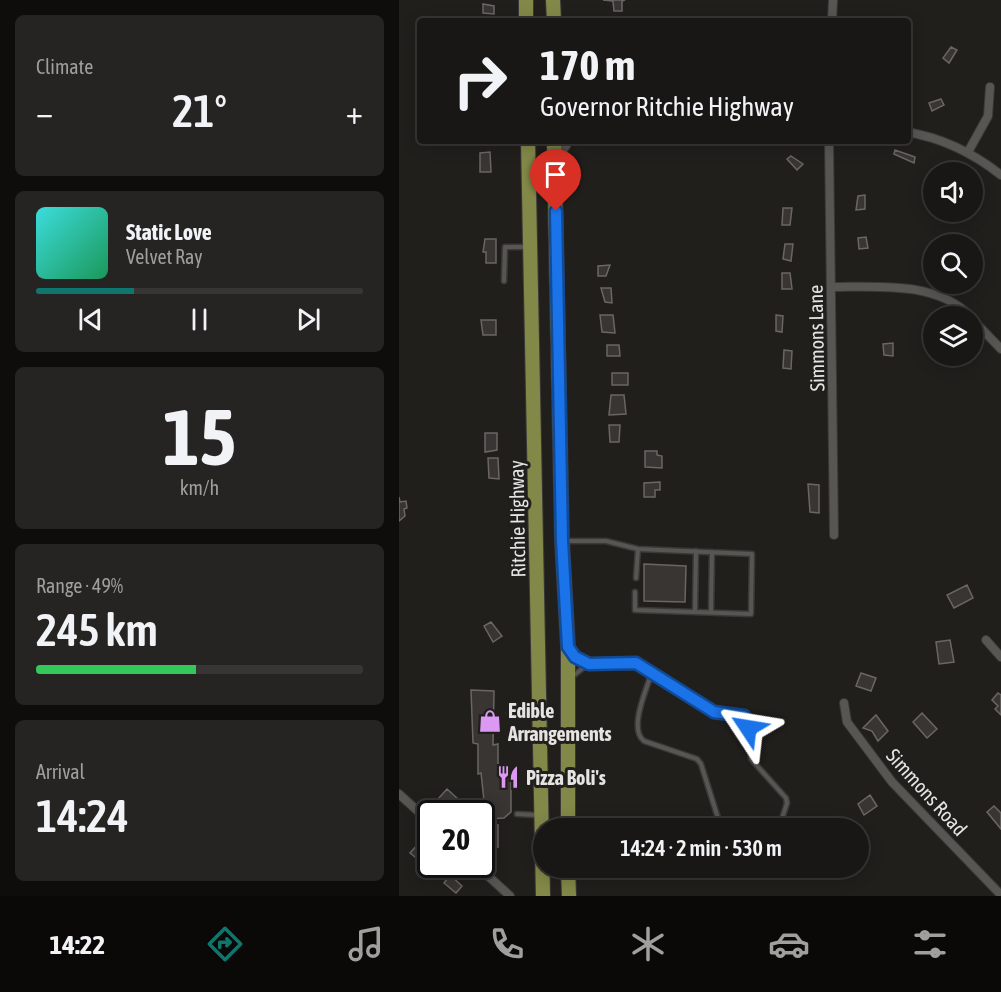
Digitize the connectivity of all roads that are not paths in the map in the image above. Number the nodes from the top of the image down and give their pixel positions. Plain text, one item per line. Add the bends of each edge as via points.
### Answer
1 (526, 0) edge
2 (553, 0) edge
3 (833, 0) edge
4 (526, 18) edge
5 (554, 18) edge
6 (832, 18) edge
7 (990, 87) dead end
8 (911, 133) edge
9 (528, 144) edge
10 (554, 144) edge
11 (567, 144) edge
12 (829, 144) edge
13 (968, 152) junction
14 (555, 165) junction
15 (1001, 175) edge
16 (531, 248) junction
17 (558, 249) junction
18 (504, 281) dead end
19 (832, 287) junction
20 (955, 306) edge
21 (983, 330) edge
22 (1001, 349) edge
23 (834, 535) dead end
24 (562, 541) junction
25 (638, 549) junction
26 (696, 551) junction
27 (712, 552) junction
28 (636, 578) dead end
29 (635, 592) dead end
30 (695, 612) junction
31 (713, 612) junction
32 (986, 640) dead end
33 (568, 647) junction
34 (1001, 657) edge
35 (589, 664) junction
36 (652, 672) junction
37 (567, 684) junction
38 (844, 703) dead end
39 (509, 713) dead end
40 (540, 714) junction
41 (399, 794) edge
42 (417, 810) edge
43 (517, 814) dead end
44 (542, 816) junction
45 (568, 818) edge
46 (718, 818) edge
47 (782, 818) edge
48 (490, 878) edge
49 (568, 878) edge
50 (1001, 895) edge
51 (510, 896) edge
52 (543, 896) edge
53 (569, 896) edge

1 - 4 highway
2 - 5 highway
3 - 6 street
7 - 13 street via 988,116
8 - 13 street
9 - 16 highway, Ritchie Highway
10 - 14 highway
11 - 14 street
12 - 19 street, Simmons Lane
13 - 15 street
14 - 17 highway
16 - 17 highway
16 - 18 lane via 505,247
16 - 40 highway, Ritchie Highway
17 - 24 highway
19 - 20 street via 917,290 944,298
19 - 23 street, Simmons Lane
21 - 22 street
24 - 25 lane via 606,541
24 - 33 highway
25 - 26 lane
25 - 28 lane
26 - 27 lane
26 - 30 lane
27 - 31 lane
27 - 31 lane via 752,554 751,614
29 - 30 lane via 635,610
30 - 31 lane
32 - 34 street
33 - 35 lane via 575,657
33 - 37 highway
35 - 36 lane via 636,663
35 - 37 lane
36 - 46 lane via 636,726 638,735 644,741 697,759 704,768
36 - 47 lane via 714,712 744,716 751,759 786,798
37 - 45 highway
38 - 50 street, Simmons Road via 847,722 893,782
39 - 40 lane
40 - 44 highway, Ritchie Highway
41 - 42 street
43 - 44 lane
44 - 52 highway, Ritchie Highway
48 - 51 street
49 - 53 highway

